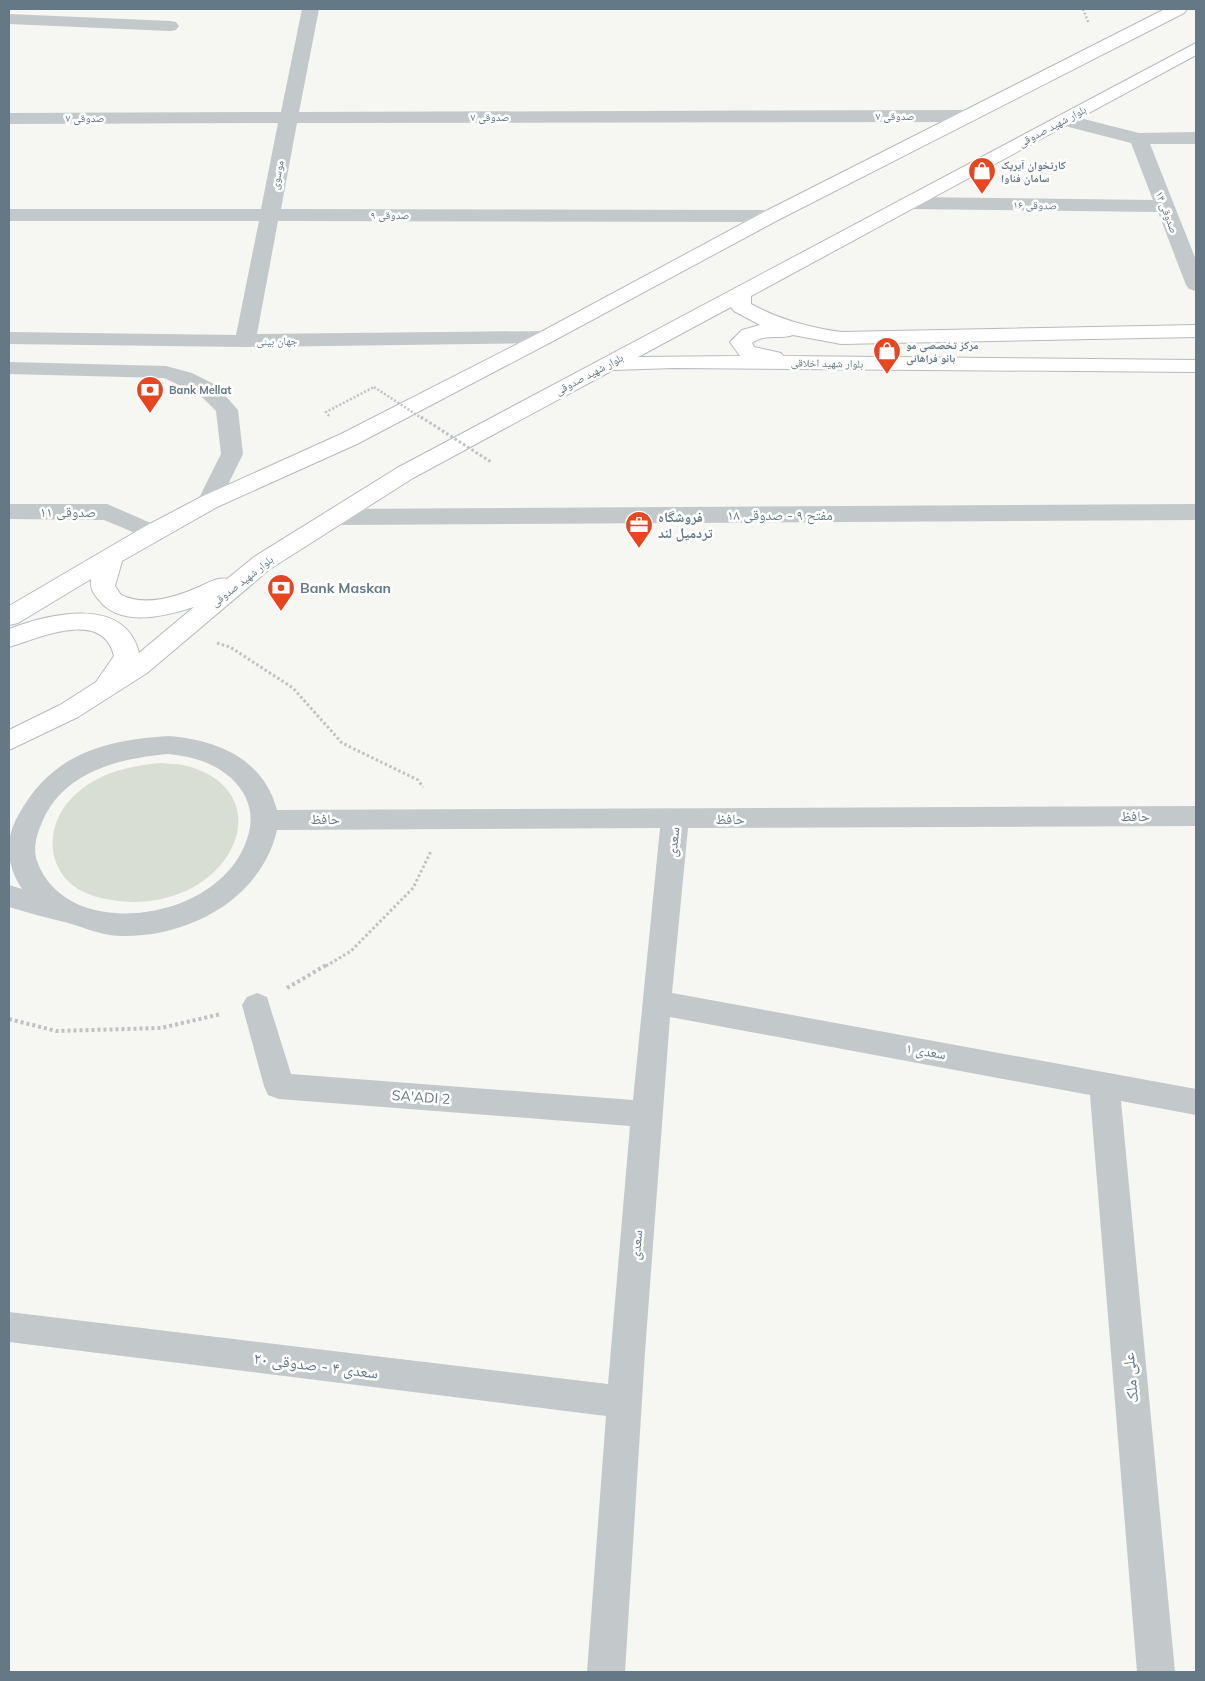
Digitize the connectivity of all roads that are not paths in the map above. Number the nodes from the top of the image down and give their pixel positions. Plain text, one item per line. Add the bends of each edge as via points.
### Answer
1 (310, 9) edge
2 (1178, 9) edge
3 (9, 19) edge
4 (170, 26) dead end
5 (1196, 48) edge
6 (970, 116) junction
7 (9, 118) edge
8 (289, 118) junction
9 (1064, 120) junction
10 (1196, 138) edge
11 (1139, 139) junction
12 (906, 203) junction
13 (1164, 206) junction
14 (9, 215) edge
15 (270, 215) junction
16 (771, 216) junction
17 (1196, 285) edge
18 (740, 293) junction
19 (1196, 331) edge
20 (802, 332) junction
21 (546, 337) junction
22 (9, 338) edge
23 (177, 339) junction
24 (245, 341) junction
25 (802, 362) junction
26 (608, 364) junction
27 (1196, 366) edge
28 (9, 368) edge
29 (166, 372) junction
30 (209, 502) junction
31 (9, 512) edge
32 (1196, 512) edge
33 (333, 517) junction
34 (152, 532) junction
35 (111, 557) junction
36 (262, 563) junction
37 (9, 617) edge
38 (9, 638) edge
39 (69, 711) junction
40 (9, 741) edge
41 (1196, 816) edge
42 (675, 819) junction
43 (264, 820) junction
44 (9, 896) edge
45 (72, 915) junction
46 (656, 1002) junction
47 (257, 1005) dead end
48 (1104, 1084) junction
49 (1196, 1102) edge
50 (646, 1114) junction
51 (9, 1327) edge
52 (623, 1402) junction
53 (606, 1672) edge
54 (1156, 1672) edge

1 - 8 street, موسوی
2 - 6 main road
3 - 4 street
5 - 9 main road, بلوار شهید صدوقی
6 - 8 street, صدوقی ۷
6 - 16 main road
7 - 8 street, صدوقی ۷
8 - 15 street, موسوی
9 - 11 street
9 - 12 main road, بلوار شهید صدوقی
10 - 11 street
11 - 13 street, صدوقی ۱۴
12 - 13 street, صدوقی ۱۶
12 - 18 main road, بلوار شهید صدوقی
13 - 17 street, صدوقی ۱۴
14 - 15 street, صدوقی ۹
15 - 16 street, صدوقی ۹
15 - 24 street, موسوی
16 - 21 main road
18 - 20 main road, بلوار شهید اخلاقی via 741,307 763,320
18 - 26 main road, بلوار شهید صدوقی
19 - 20 main road, بلوار شهید اخلاقی via 842,338
20 - 25 main road via 762,330 746,336 741,342 745,351
21 - 24 street, جهان بینی
21 - 30 main road via 349,439
22 - 23 street, جهان بینی
23 - 24 street, جهان بینی
23 - 29 street
25 - 26 main road, بلوار شهید اخلاقی
25 - 27 main road, بلوار شهید اخلاقی
26 - 33 main road, بلوار شهید صدوقی via 405,473
28 - 29 street
29 - 30 street via 208,390 228,410 232,454
30 - 34 main road
31 - 34 street, صدوقی ۱۱ via 107,512
32 - 33 street, مفتح ۹ - صدوقی ۱۸
33 - 36 main road, بلوار شهید صدوقی
34 - 35 main road
35 - 36 main road via 104,577 104,590 115,603 130,610 175,604 218,588
35 - 37 main road
36 - 39 main road, بلوار شهید صدوقی via 138,667
38 - 39 main road via 28,630 70,622 102,624 123,640 127,657 122,665 111,679
39 - 40 main road, بلوار شهید صدوقی
41 - 42 street, حافظ
42 - 43 street, حافظ
42 - 46 street, سعدی
43 - 45 street via 261,844 248,868 228,889 201,907 168,919 135,924 101,923
43 - 45 street via 260,796 246,776 226,760 200,749 169,744 138,746 106,754 77,767 52,785 34,808 24,832 22,856 30,880 46,900
44 - 45 street
46 - 48 street, سعدی ۱
46 - 50 street, سعدی
47 - 50 street, SA'ADI 2 via 279,1086
48 - 49 street, سعدی ۱
48 - 54 street, علی ملک
50 - 52 street, سعدی
51 - 52 street, سعدی ۴ - صدوقی ۲۰
52 - 53 street, سعدی

